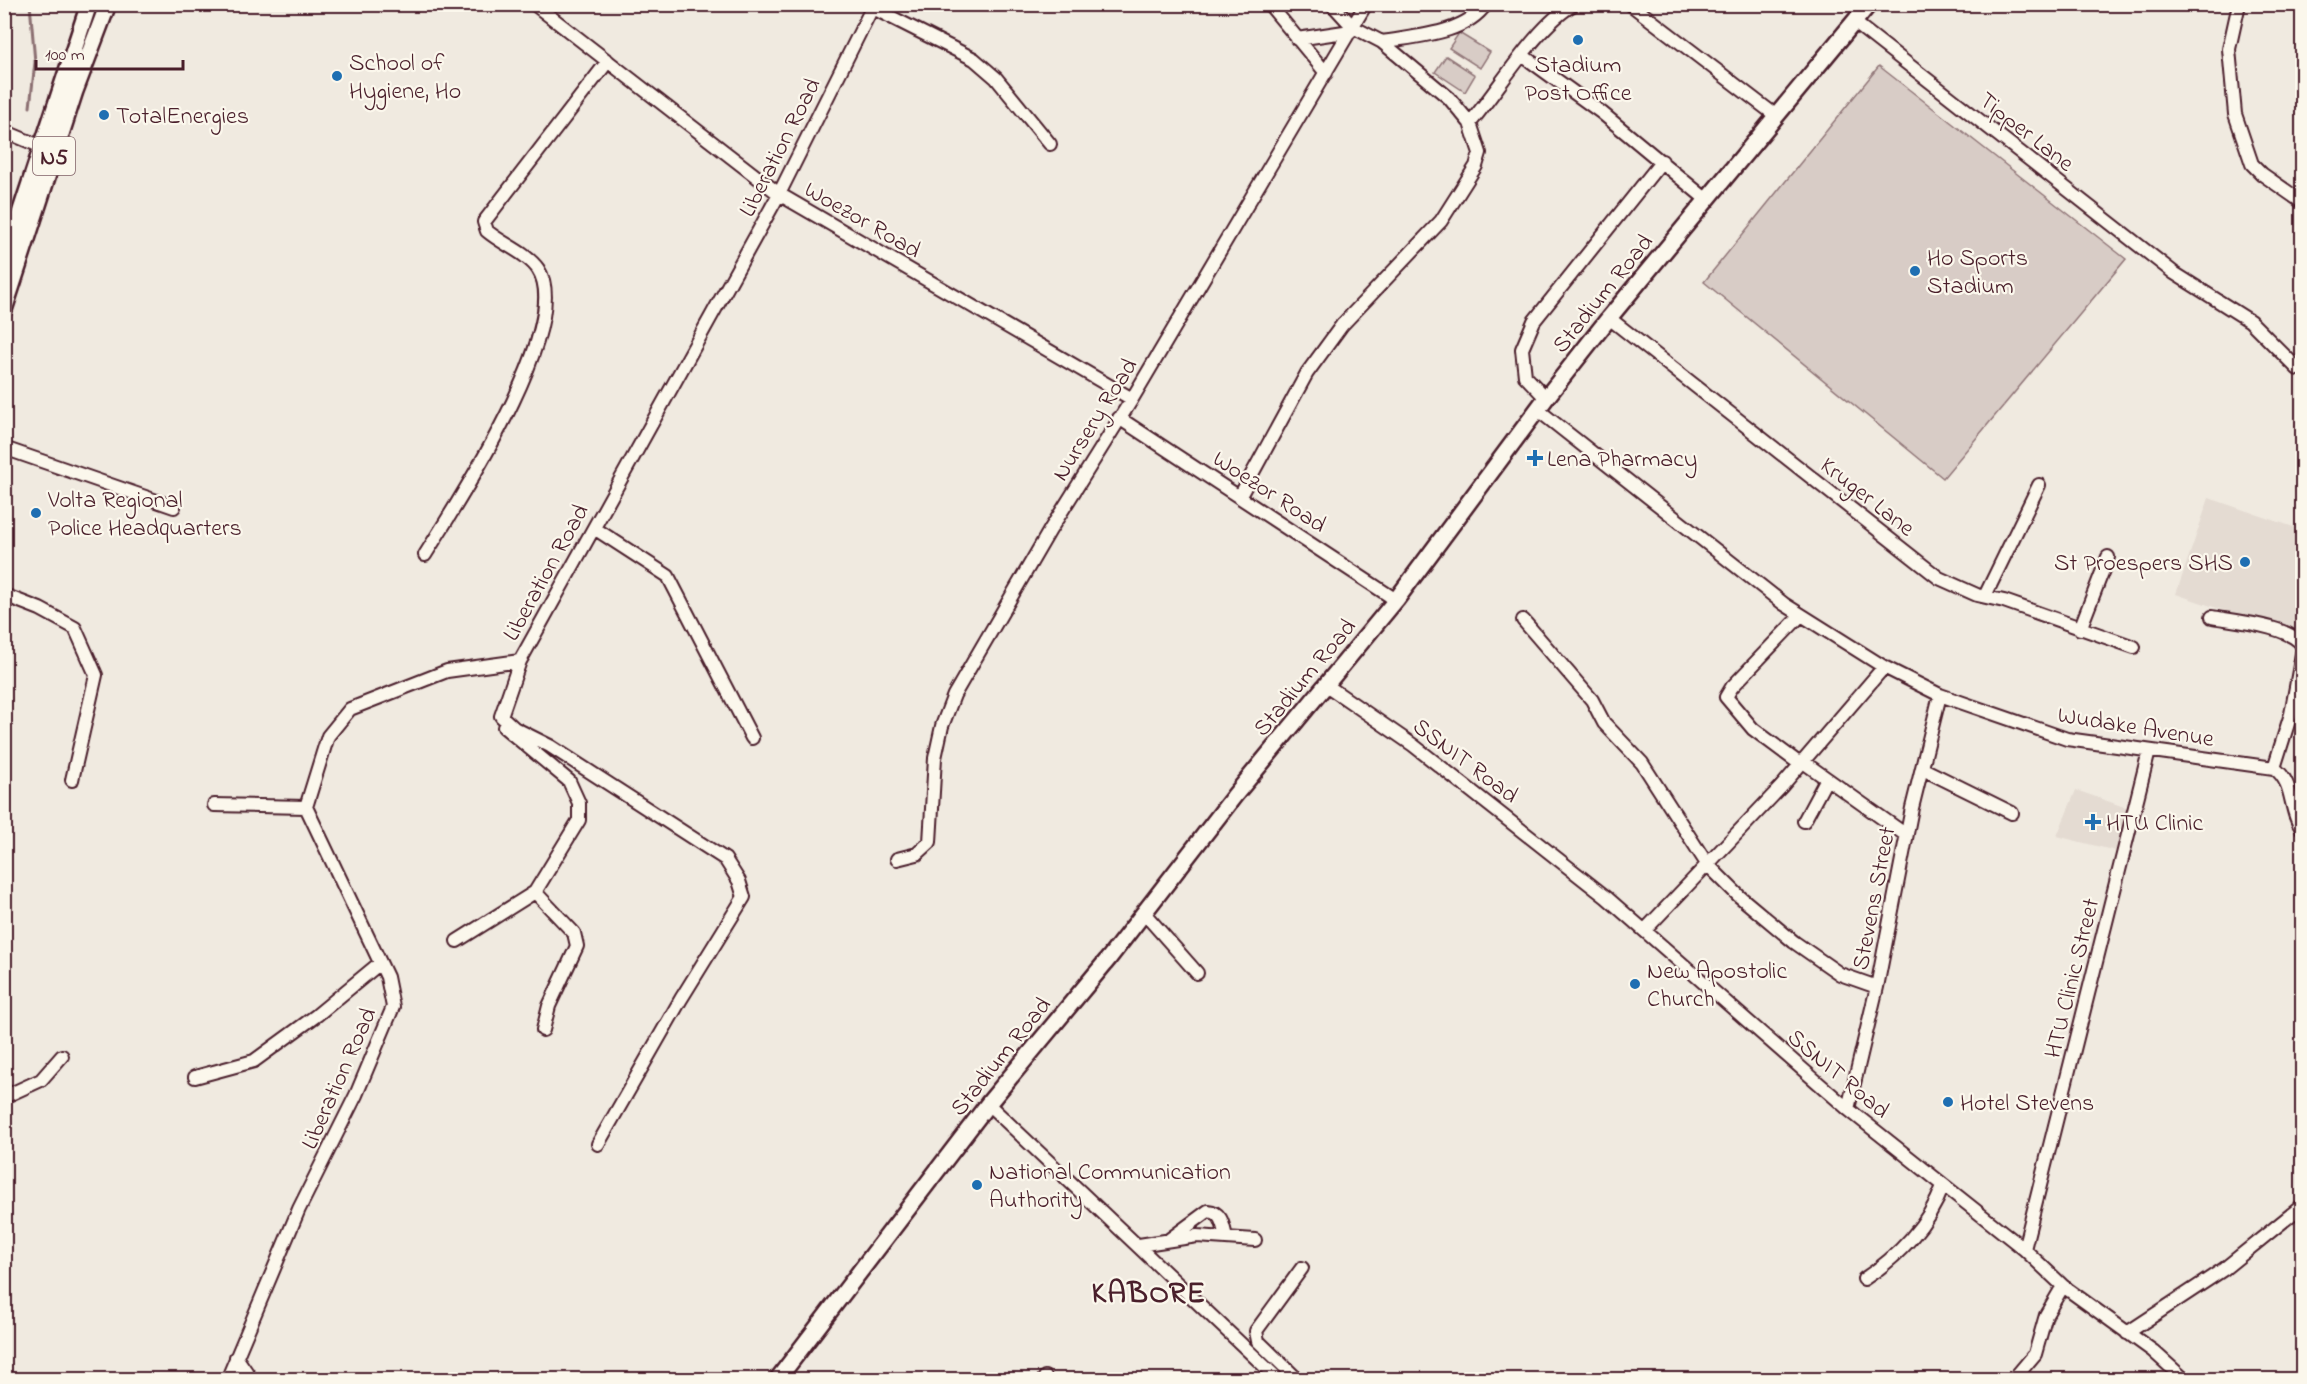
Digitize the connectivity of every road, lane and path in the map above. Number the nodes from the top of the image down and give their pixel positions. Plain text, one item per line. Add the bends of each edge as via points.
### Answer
1 (89, 4) edge
2 (108, 4) edge
3 (534, 4) edge
4 (1269, 4) edge
5 (1332, 4) edge
6 (1366, 4) edge
7 (1486, 4) edge
8 (1574, 4) edge
9 (1630, 4) edge
10 (1869, 4) edge
11 (2239, 4) edge
12 (873, 6) edge
13 (1854, 22) junction
14 (1352, 29) junction
15 (1297, 39) junction
16 (1382, 42) junction
17 (1522, 56) junction
18 (608, 61) junction
19 (1326, 73) junction
20 (1775, 115) junction
21 (1470, 123) junction
22 (4, 131) edge
23 (1050, 144) dead end
24 (42, 147) junction
25 (1662, 161) junction
26 (779, 194) junction
27 (2301, 199) edge
28 (1707, 200) junction
29 (4, 262) edge
30 (4, 310) edge
31 (1609, 318) junction
32 (2298, 369) dead end
33 (1132, 399) junction
34 (1542, 404) junction
35 (1119, 418) junction
36 (4, 448) edge
37 (2040, 485) dead end
38 (1240, 496) junction
39 (174, 507) dead end
40 (594, 528) junction
41 (424, 555) dead end
42 (2108, 557) dead end
43 (4, 595) edge
44 (1985, 596) junction
45 (1396, 600) junction
46 (1801, 615) junction
47 (2212, 617) dead end
48 (1523, 620) dead end
49 (2080, 628) junction
50 (2134, 647) dead end
51 (2302, 650) edge
52 (520, 661) junction
53 (1884, 668) junction
54 (1326, 685) junction
55 (1940, 694) junction
56 (501, 716) junction
57 (752, 738) dead end
58 (2149, 751) junction
59 (1801, 762) junction
60 (2274, 768) junction
61 (1923, 769) junction
62 (72, 780) dead end
63 (1826, 780) junction
64 (214, 805) dead end
65 (306, 807) junction
66 (2012, 813) dead end
67 (1804, 821) dead end
68 (2302, 829) edge
69 (1906, 835) junction
70 (897, 859) dead end
71 (1707, 864) junction
72 (535, 892) junction
73 (1144, 913) junction
74 (1646, 929) junction
75 (457, 941) dead end
76 (380, 963) junction
77 (1197, 974) dead end
78 (1877, 987) junction
79 (543, 1030) dead end
80 (62, 1056) dead end
81 (195, 1077) dead end
82 (4, 1097) edge
83 (988, 1104) junction
84 (1848, 1109) junction
85 (598, 1144) dead end
86 (1943, 1186) junction
87 (2302, 1206) edge
88 (1226, 1237) junction
89 (1255, 1240) dead end
90 (1167, 1241) junction
91 (1139, 1245) junction
92 (2024, 1249) junction
93 (1302, 1268) dead end
94 (1864, 1279) dead end
95 (2063, 1286) junction
96 (2127, 1333) junction
97 (236, 1357) junction
98 (227, 1380) edge
99 (252, 1380) edge
100 (777, 1380) edge
101 (1279, 1380) edge
102 (1298, 1380) edge
103 (2013, 1380) edge
104 (2185, 1380) edge

1 - 24 main road, N5
2 - 30 main road, N5 via 75,91
3 - 18 street, Woezor Road
4 - 15 street
5 - 14 street
6 - 14 street, Nursery Road
7 - 16 street via 1466,21 1447,30
8 - 17 street
9 - 20 street
10 - 13 main road, Stadium Road
11 - 27 street via 2229,49 2235,114 2252,164
12 - 23 street via 974,59 996,78
12 - 26 street, Liberation Road
13 - 20 main road, Stadium Road
13 - 32 street, Tipper Lane via 2174,273 2250,321
14 - 15 street
14 - 16 street
14 - 19 street, Nursery Road
15 - 19 street
16 - 21 street via 1449,98
17 - 21 street
17 - 25 street via 1566,85
18 - 26 street, Woezor Road
18 - 41 street via 484,222 487,231 538,270 546,291 542,320 532,356 483,463
19 - 33 street, Nursery Road
20 - 28 main road, Stadium Road
21 - 38 street via 1480,153 1476,166 1441,221 1342,325 1307,373
22 - 24 street
24 - 29 main road, N5
25 - 28 street
25 - 34 street, Wudake Avenue via 1534,321 1522,349 1525,376
26 - 33 street, Woezor Road
26 - 40 street, Liberation Road
28 - 31 main road, Stadium Road
31 - 34 main road, Stadium Road
31 - 44 street, Kruger Lane via 1928,570 1952,585
33 - 35 street, Nursery Road
34 - 45 main road, Stadium Road
34 - 46 street, Wudake Avenue
35 - 38 street, Woezor Road
35 - 70 street, Nursery Road via 954,695 935,758 930,842 917,854
36 - 39 street
37 - 44 street
38 - 45 street, Woezor Road
40 - 52 street, Liberation Road
40 - 57 street via 668,576
42 - 49 street
43 - 62 street via 75,628 96,675
44 - 49 street, Kruger Lane
45 - 54 main road, Stadium Road
46 - 53 street, Wudake Avenue
46 - 59 street via 1726,697 1753,729
47 - 51 street via 2294,637
48 - 71 street via 1592,700 1604,723 1642,763
49 - 50 street, Kruger Lane
51 - 60 street via 2291,714
52 - 56 street
52 - 65 street, Liberation Road via 447,671 350,709 328,736
53 - 55 street, Wudake Avenue
53 - 59 street
54 - 73 main road, Stadium Road
54 - 74 street, SSNIT Road via 1413,745
55 - 58 street, Wudake Avenue via 2067,740
55 - 61 street, Stevens Street
56 - 72 street via 509,733 569,781 579,803 579,820
56 - 85 street via 514,728 550,746 725,859 744,897
58 - 60 street, Wudake Avenue
58 - 92 street, HTU Clinic Street
59 - 63 street
59 - 71 street
60 - 68 street via 2286,779 2291,805
61 - 66 street
61 - 69 street, Stevens Street
63 - 67 street
63 - 69 street
64 - 65 street
65 - 76 street, Liberation Road
69 - 78 street, Stevens Street
71 - 74 street
71 - 78 street via 1794,942 1840,974
72 - 75 street
72 - 79 street via 574,933 577,946 549,1006
73 - 77 street
73 - 83 main road, Stadium Road
74 - 84 street, SSNIT Road
76 - 81 street via 317,1016 254,1061
76 - 97 street, Liberation Road via 392,992 393,1007 356,1095 299,1209
78 - 84 street, Stevens Street
80 - 82 street via 42,1080
83 - 91 street
83 - 100 main road, Stadium Road
84 - 86 street, SSNIT Road
86 - 92 street, SSNIT Road
86 - 94 street via 1938,1200 1900,1251
87 - 96 street via 2224,1269
88 - 89 street
88 - 90 street
88 - 90 street via 1220,1216 1208,1211
90 - 91 street
91 - 101 street
92 - 95 street, SSNIT Road
93 - 102 street via 1256,1331 1258,1341
95 - 96 street, SSNIT Road
95 - 103 street via 2046,1316 2035,1354
96 - 104 street, SSNIT Road
97 - 98 street, Liberation Road
97 - 99 street

